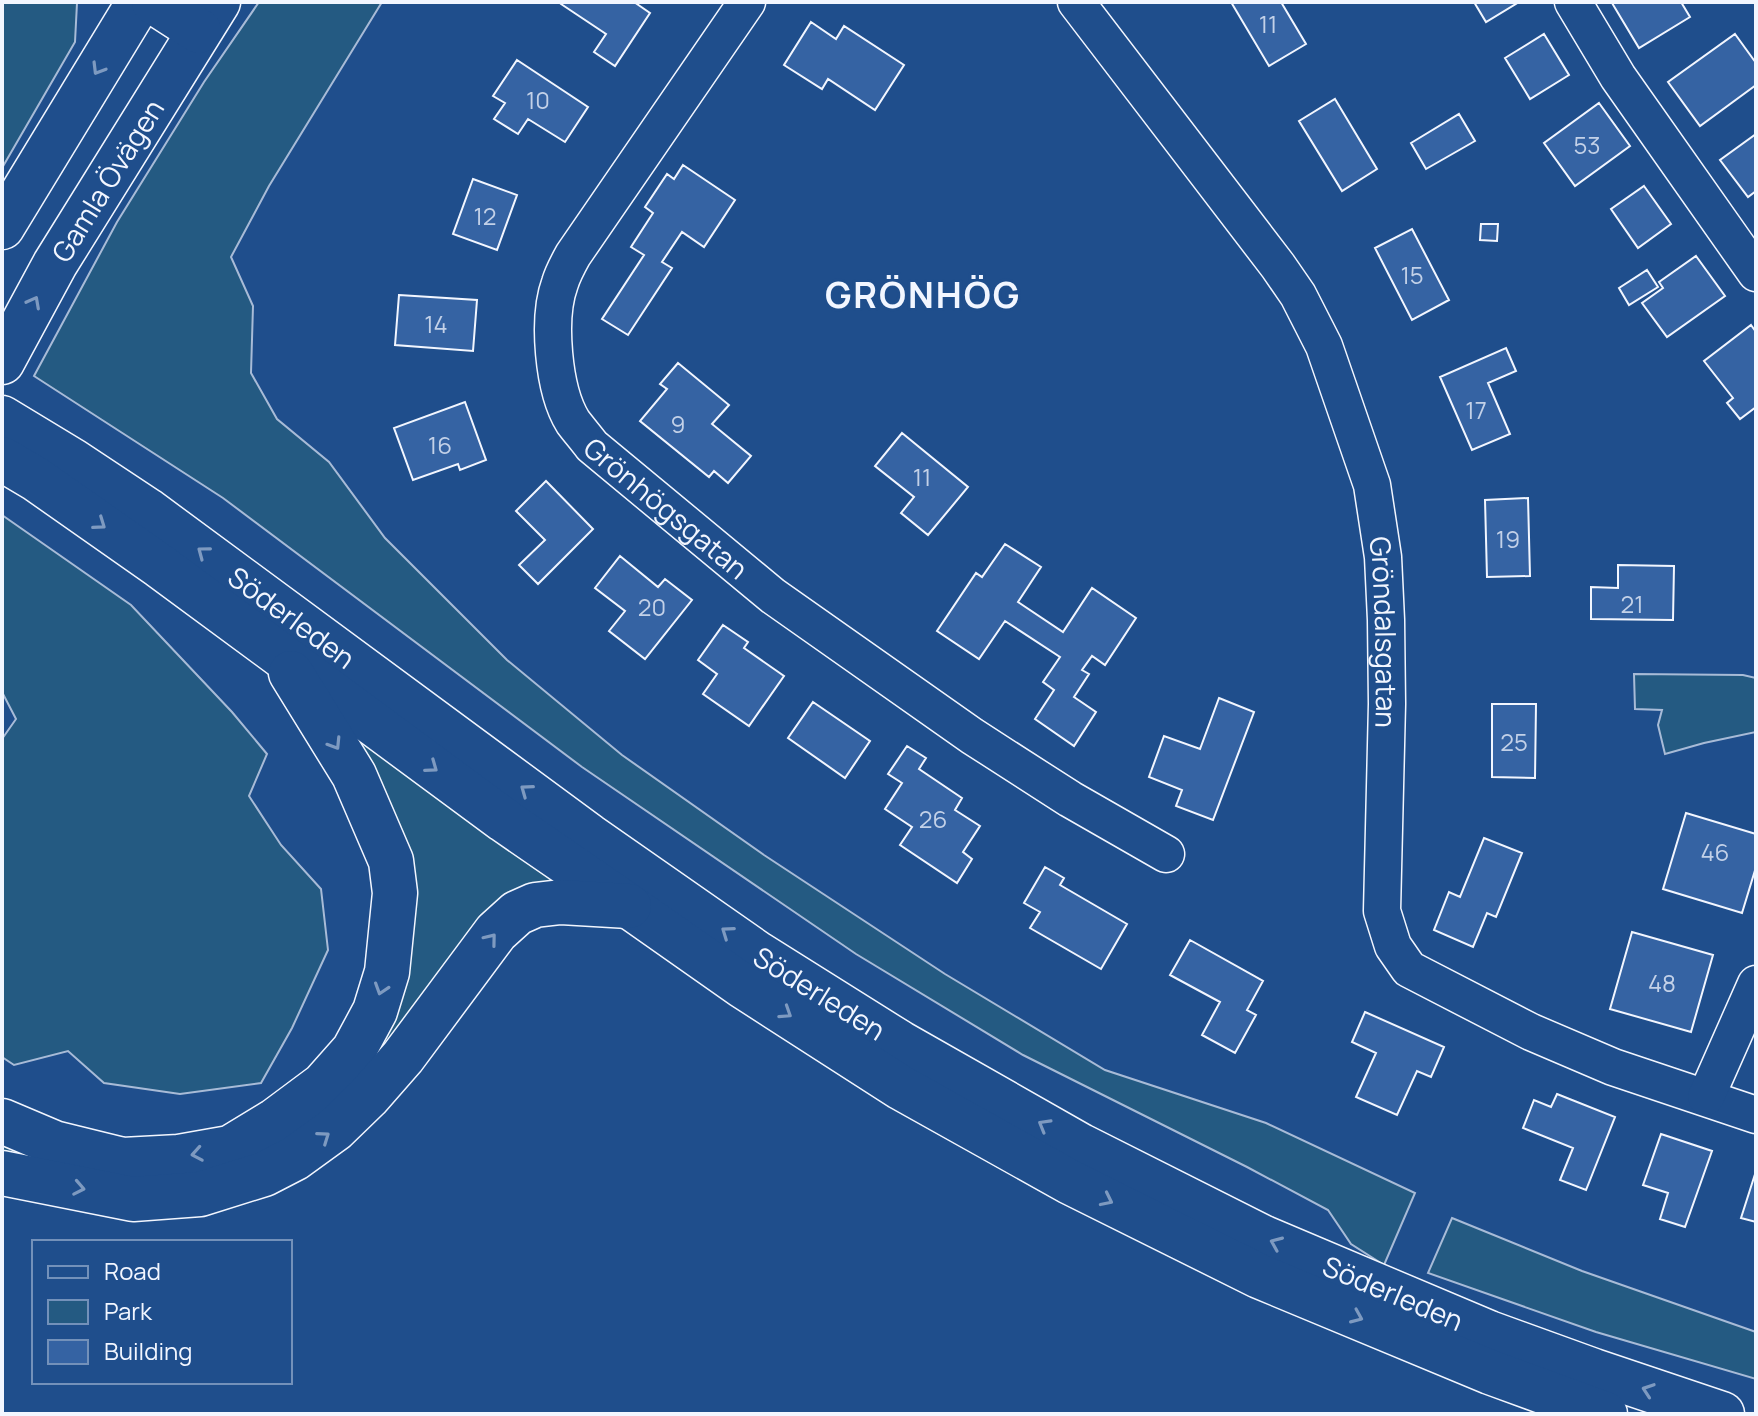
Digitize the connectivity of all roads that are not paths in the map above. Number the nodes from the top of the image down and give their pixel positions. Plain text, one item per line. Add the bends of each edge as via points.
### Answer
1 (139, 2) edge
2 (154, 2) edge
3 (747, 2) edge
4 (1076, 2) edge
5 (1573, 2) edge
6 (209, 11) edge
7 (2, 227) edge
8 (1756, 273) edge
9 (8, 351) edge
10 (2, 418) edge
11 (2, 459) edge
12 (279, 654) junction
13 (1166, 854) dead end
14 (629, 906) junction
15 (1756, 984) edge
16 (1706, 1097) junction
17 (1756, 1115) edge
18 (2, 1121) edge
19 (2, 1173) edge
20 (1605, 1414) edge
21 (1722, 1414) edge

1 -> 7 main road
2 - 6 main road
3 - 13 street, Grönhögsgatan via 573,255 559,285 552,322 554,357 572,420 592,446 773,596 972,736
4 - 16 street, Gröndalsgatan via 1298,295 1324,346 1352,423 1372,485 1383,557 1387,704 1382,911 1393,946 1409,969 1531,1032 1613,1067
5 - 8 street via 1618,77
9 -> 6 main road, Gamla Övägen
21 -> 10 main road, Söderleden via 1489,1333 1264,1238 1081,1146 900,1043 758,954 147,510
11 -> 12 main road, Söderleden
12 -> 14 main road, Söderleden
12 -> 18 main road via 354,775 391,861 395,893 387,972 375,1011 354,1050 323,1085 230,1148 123,1160 54,1143
19 -> 14 main road via 133,1199 200,1194 264,1174 335,1129 368,1097 496,932 517,913 561,902
14 -> 20 main road, Söderleden via 900,1087 1070,1182 1259,1276
15 - 16 street
16 - 17 street, Gröndalsgatan

